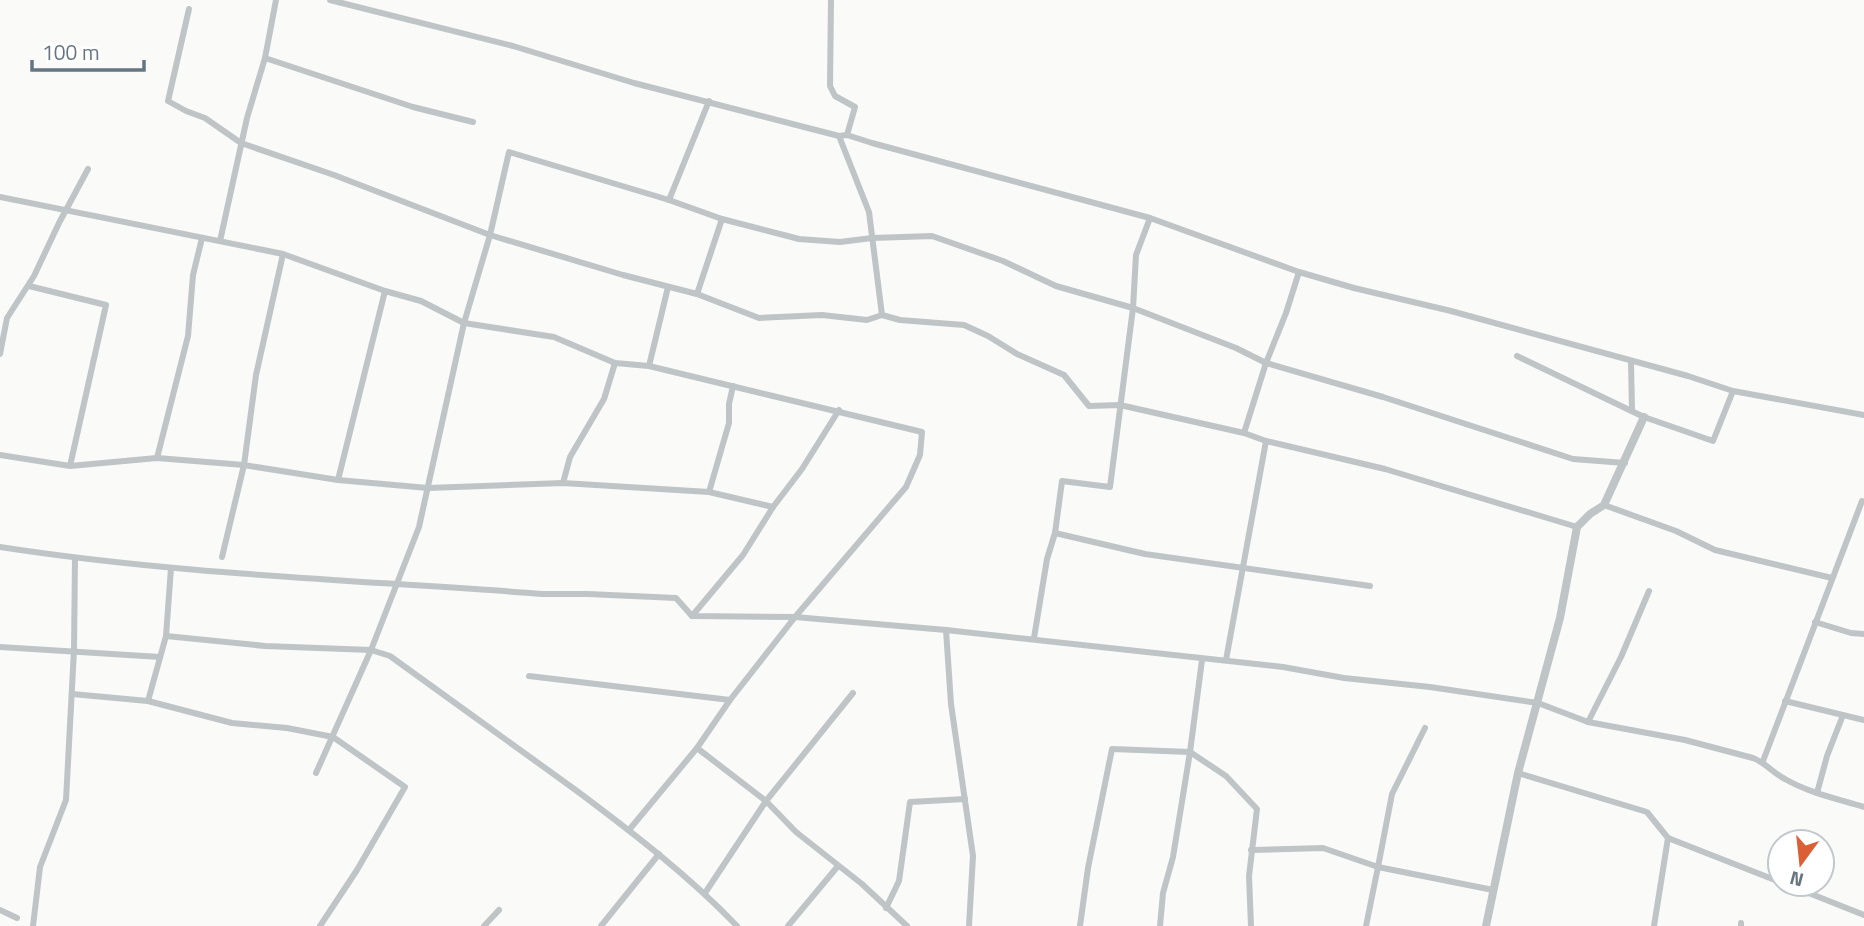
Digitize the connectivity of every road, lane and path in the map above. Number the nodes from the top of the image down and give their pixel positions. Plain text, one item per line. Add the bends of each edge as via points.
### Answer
1 (276, 0) edge
2 (330, 0) edge
3 (831, 0) edge
4 (189, 9) dead end
5 (265, 58) junction
6 (709, 101) junction
7 (473, 122) dead end
8 (843, 135) junction
9 (241, 144) junction
10 (88, 169) dead end
11 (0, 197) edge
12 (669, 200) junction
13 (67, 210) junction
14 (1150, 218) junction
15 (722, 219) junction
16 (490, 235) junction
17 (202, 238) junction
18 (872, 238) junction
19 (220, 241) junction
20 (283, 254) junction
21 (1299, 272) junction
22 (29, 286) junction
23 (668, 286) junction
24 (385, 291) junction
25 (697, 294) junction
26 (1133, 308) junction
27 (882, 316) junction
28 (464, 323) junction
29 (0, 354) edge
30 (1517, 356) dead end
31 (1631, 362) junction
32 (615, 363) junction
33 (1266, 363) junction
34 (649, 366) junction
35 (733, 386) junction
36 (1733, 391) junction
37 (1120, 405) junction
38 (839, 411) junction
39 (1632, 411) junction
40 (1864, 415) edge
41 (1644, 417) junction
42 (1244, 433) junction
43 (1266, 441) junction
44 (0, 455) edge
45 (157, 458) junction
46 (1625, 463) junction
47 (244, 465) junction
48 (70, 466) junction
49 (338, 480) junction
50 (563, 483) junction
51 (428, 488) junction
52 (709, 492) junction
53 (1862, 501) dead end
54 (1604, 505) junction
55 (773, 507) junction
56 (1577, 527) junction
57 (1055, 533) junction
58 (0, 547) edge
59 (222, 557) dead end
60 (75, 559) junction
61 (1245, 567) junction
62 (171, 568) junction
63 (1832, 578) junction
64 (399, 583) junction
65 (1370, 586) dead end
66 (1649, 592) dead end
67 (692, 616) junction
68 (795, 617) junction
69 (1815, 622) junction
70 (946, 630) junction
71 (1864, 634) edge
72 (166, 636) junction
73 (1034, 638) junction
74 (0, 647) edge
75 (74, 650) junction
76 (371, 650) junction
77 (160, 657) junction
78 (1202, 660) junction
79 (1226, 660) junction
80 (529, 676) dead end
81 (853, 693) dead end
82 (72, 694) junction
83 (730, 700) junction
84 (148, 701) junction
85 (1785, 701) junction
86 (1538, 703) junction
87 (1843, 715) junction
88 (1864, 720) edge
89 (1588, 722) junction
90 (1425, 728) dead end
91 (333, 737) junction
92 (696, 748) junction
93 (1190, 752) junction
94 (1763, 761) junction
95 (316, 773) dead end
96 (1518, 773) junction
97 (1817, 793) junction
98 (965, 799) junction
99 (766, 801) junction
100 (1864, 807) edge
101 (629, 830) junction
102 (1668, 838) junction
103 (1251, 850) junction
104 (659, 853) junction
105 (838, 866) junction
106 (1378, 867) junction
107 (1766, 876) edge
108 (1493, 890) junction
109 (705, 893) junction
110 (1821, 898) edge
111 (886, 908) junction
112 (0, 910) edge
113 (499, 910) dead end
114 (1864, 915) edge
115 (16, 918) dead end
116 (602, 925) edge
117 (33, 926) edge
118 (320, 926) edge
119 (484, 926) edge
120 (737, 926) edge
121 (788, 926) edge
122 (907, 926) edge
123 (969, 926) edge
124 (1080, 926) edge
125 (1160, 926) edge
126 (1251, 926) edge
127 (1366, 926) edge
128 (1486, 926) edge
129 (1654, 926) edge

1 - 5 street
2 - 6 street
3 - 8 street via 830,86 835,96 855,107
4 - 9 street via 168,101 205,118
5 - 7 street
5 - 9 street
6 - 8 street
6 - 12 street
8 - 14 street
8 - 18 street via 869,212
9 - 16 street
9 - 19 street
10 - 13 street
11 - 13 street
12 - 15 street
12 - 16 street via 509,152
13 - 17 street
13 - 22 street
14 - 21 street
14 - 26 street via 1136,255
15 - 18 street via 799,239 839,242
15 - 25 street
16 - 23 street
16 - 28 street
17 - 19 street
17 - 45 street via 193,275 188,336
18 - 26 street via 932,236 1056,286
18 - 27 street
19 - 20 street
20 - 24 street
20 - 47 street via 256,375
21 - 31 street
21 - 33 street
22 - 29 street via 7,318
22 - 48 street via 106,305
23 - 25 street
23 - 34 street
24 - 28 street via 421,301
24 - 49 street
25 - 27 street via 759,318 822,315 867,320
26 - 33 street
26 - 37 street
27 - 37 street via 964,325 1064,375 1089,406
28 - 32 street via 554,337
28 - 51 street
30 - 39 street
31 - 36 street
31 - 39 street
32 - 34 street
32 - 50 street via 604,399 570,457
33 - 42 street
33 - 46 street via 1573,459
34 - 35 street
35 - 38 street
35 - 52 street via 729,423
36 - 40 street
36 - 41 street via 1713,441
37 - 42 street
37 - 57 street via 1110,487 1062,481
38 - 55 street
38 - 68 street via 922,432 920,455 906,487
39 - 41 street
41 - 46 street
42 - 43 street
43 - 56 street via 1385,469
43 - 61 street
44 - 48 street
45 - 47 street
45 - 48 street
46 - 54 street
47 - 49 street
47 - 59 street
49 - 51 street
50 - 51 street
50 - 52 street
51 - 64 street
52 - 55 street
53 - 63 street
54 - 56 street
54 - 63 street via 1715,550
55 - 67 street via 743,555
56 - 86 street
57 - 61 street via 1144,554
57 - 73 street
58 - 60 street
60 - 62 street
60 - 75 street
61 - 65 street
61 - 79 street
62 - 64 street
62 - 72 street
63 - 69 street
64 - 67 street via 676,598
64 - 76 street
66 - 89 street
67 - 68 street
68 - 70 street
68 - 83 street
69 - 71 street
69 - 85 street
70 - 73 street
70 - 98 street
72 - 76 street
72 - 77 street
73 - 78 street
74 - 75 street
75 - 77 street
75 - 82 street
76 - 91 street
76 - 101 street via 390,656
77 - 84 street
78 - 79 street
78 - 93 street
79 - 86 street
80 - 83 street
81 - 99 street
82 - 84 street
82 - 117 street via 66,800 40,867
83 - 92 street
84 - 91 street via 232,723 288,727
85 - 87 street
85 - 94 street
86 - 89 street
86 - 96 street
87 - 88 street
87 - 97 street
89 - 94 street via 1685,740
90 - 106 street via 1392,794
91 - 95 street
91 - 118 street via 405,787
92 - 99 street
92 - 101 street
93 - 103 street via 1226,776 1257,809
93 - 124 street via 1112,750
93 - 125 street
94 - 97 street via 1784,779
96 - 102 street via 1647,812
96 - 108 street
97 - 100 street
98 - 111 street via 910,802 899,881
98 - 123 street via 973,856
99 - 105 street
99 - 109 street
101 - 104 street
102 - 107 street
102 - 129 street
103 - 106 street via 1323,848
103 - 126 street
104 - 109 street
104 - 116 street
105 - 111 street
105 - 121 street
106 - 108 street
106 - 127 street
108 - 128 street
109 - 120 street
110 - 114 street
111 - 122 street
112 - 115 street
113 - 119 street

